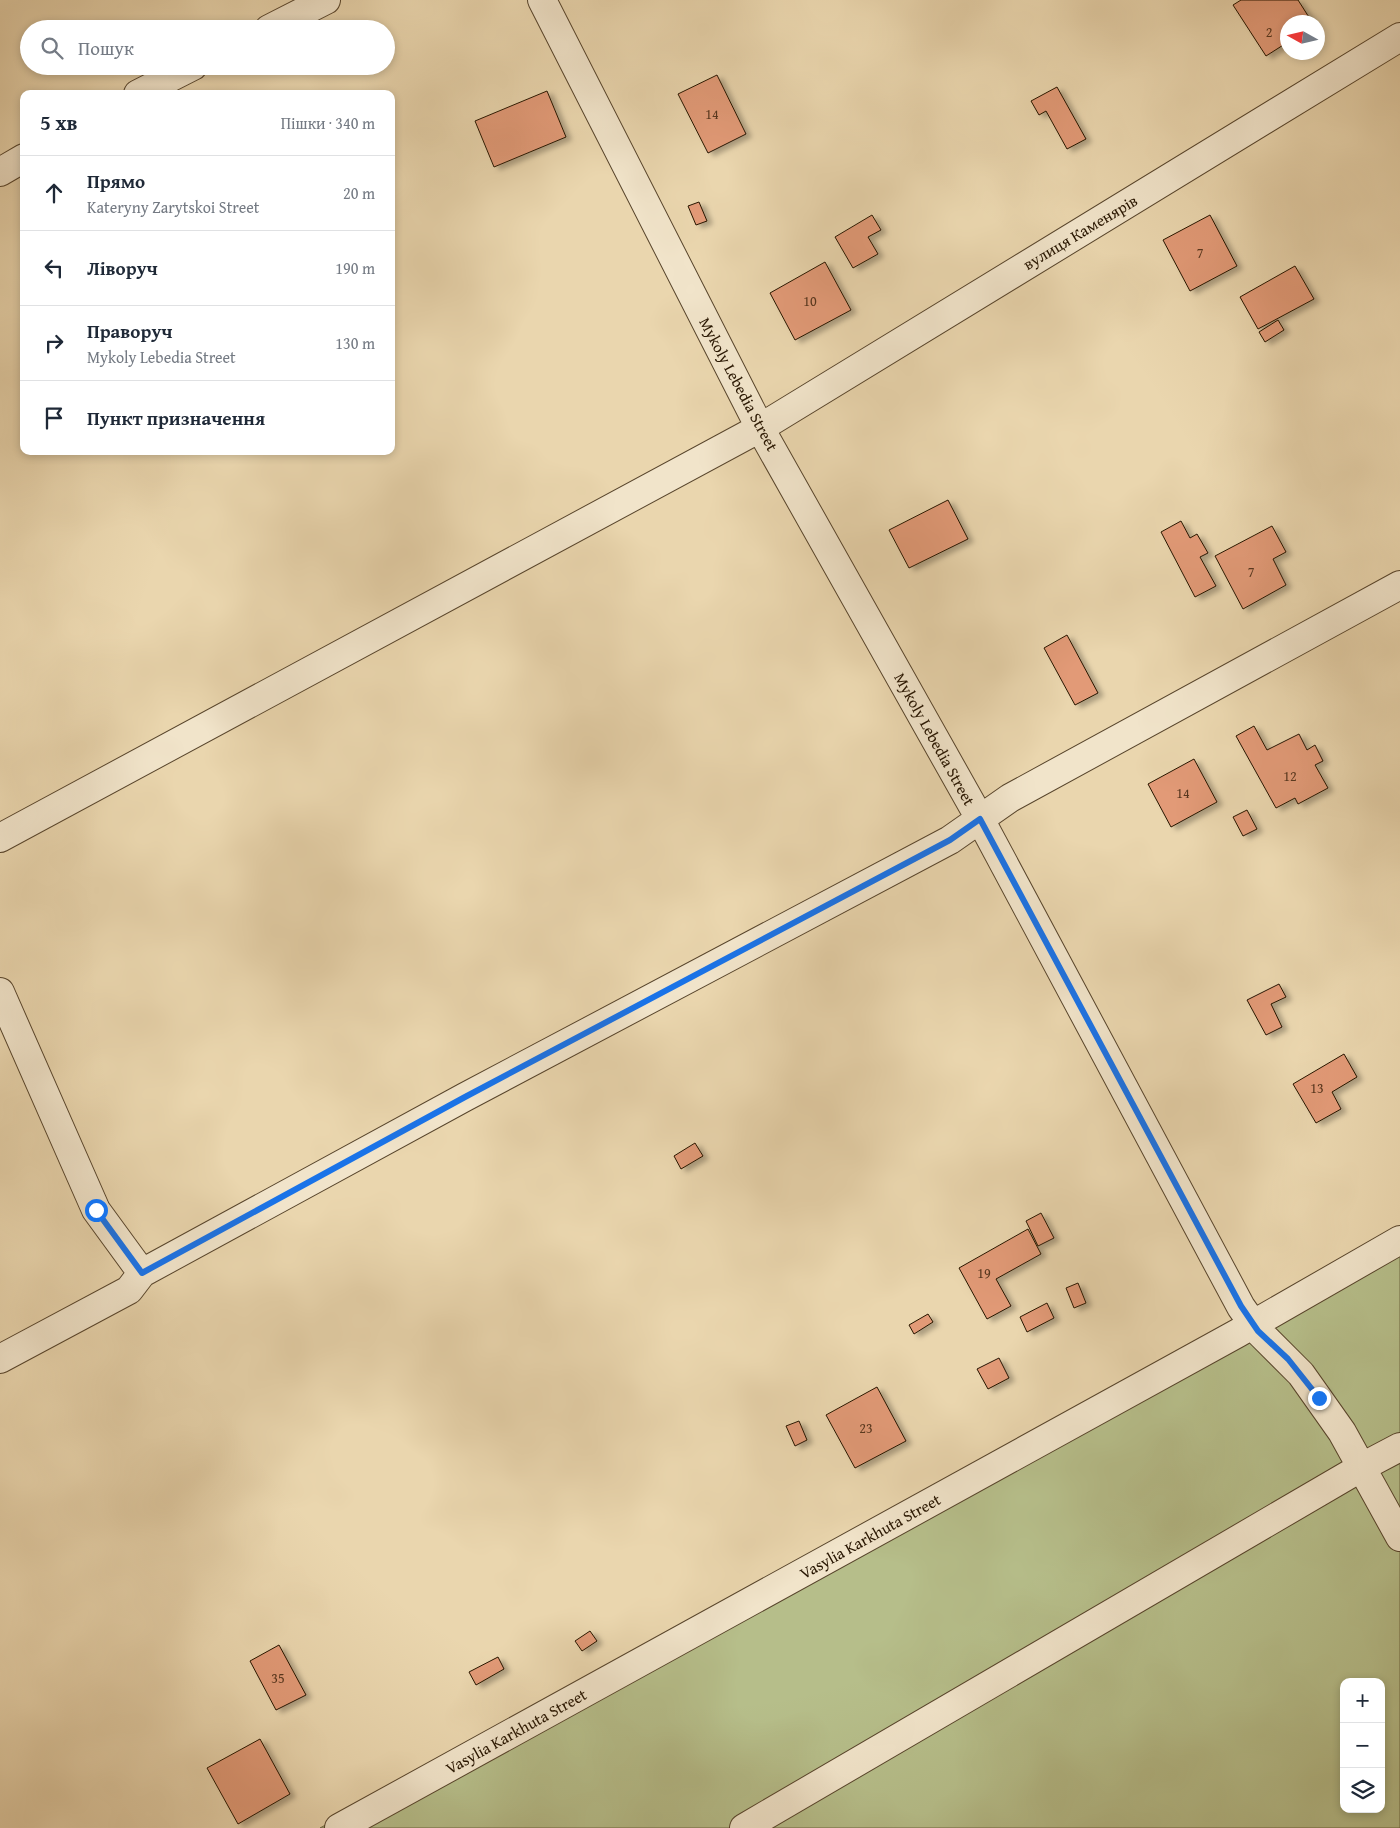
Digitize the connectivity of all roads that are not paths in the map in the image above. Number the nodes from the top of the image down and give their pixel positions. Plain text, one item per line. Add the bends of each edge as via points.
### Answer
1 (326, 0) edge
2 (542, 0) edge
3 (287, 20) edge
4 (1400, 37) edge
5 (175, 75) edge
6 (146, 90) edge
7 (20, 160) edge
8 (0, 172) edge
9 (760, 428) junction
10 (1400, 585) edge
11 (980, 819) junction
12 (0, 838) edge
13 (0, 992) edge
14 (1400, 1240) edge
15 (142, 1273) junction
16 (1253, 1324) junction
17 (0, 1359) edge
18 (1400, 1447) edge
19 (1362, 1467) junction
20 (1400, 1537) edge
21 (339, 1828) edge
22 (744, 1828) edge

1 - 3 street
2 - 9 street, Mykoly Lebedia Street
4 - 9 street, вулиця Каменярів
5 - 6 street
7 - 8 street
9 - 11 street, Mykoly Lebedia Street
9 - 12 street, вулиця Каменярів
10 - 11 street via 1010,798
11 - 15 street via 950,840 465,1097
11 - 16 street, Mykoly Lebedia Street via 1236,1298
13 - 15 street via 96,1210
14 - 16 street, Vasylia Karkhuta Street
15 - 17 street via 129,1290
16 - 19 street, Mykoly Lebedia Street via 1301,1374
16 - 21 street, Vasylia Karkhuta Street
18 - 19 street
19 - 20 street, Mykoly Lebedia Street
19 - 22 street

